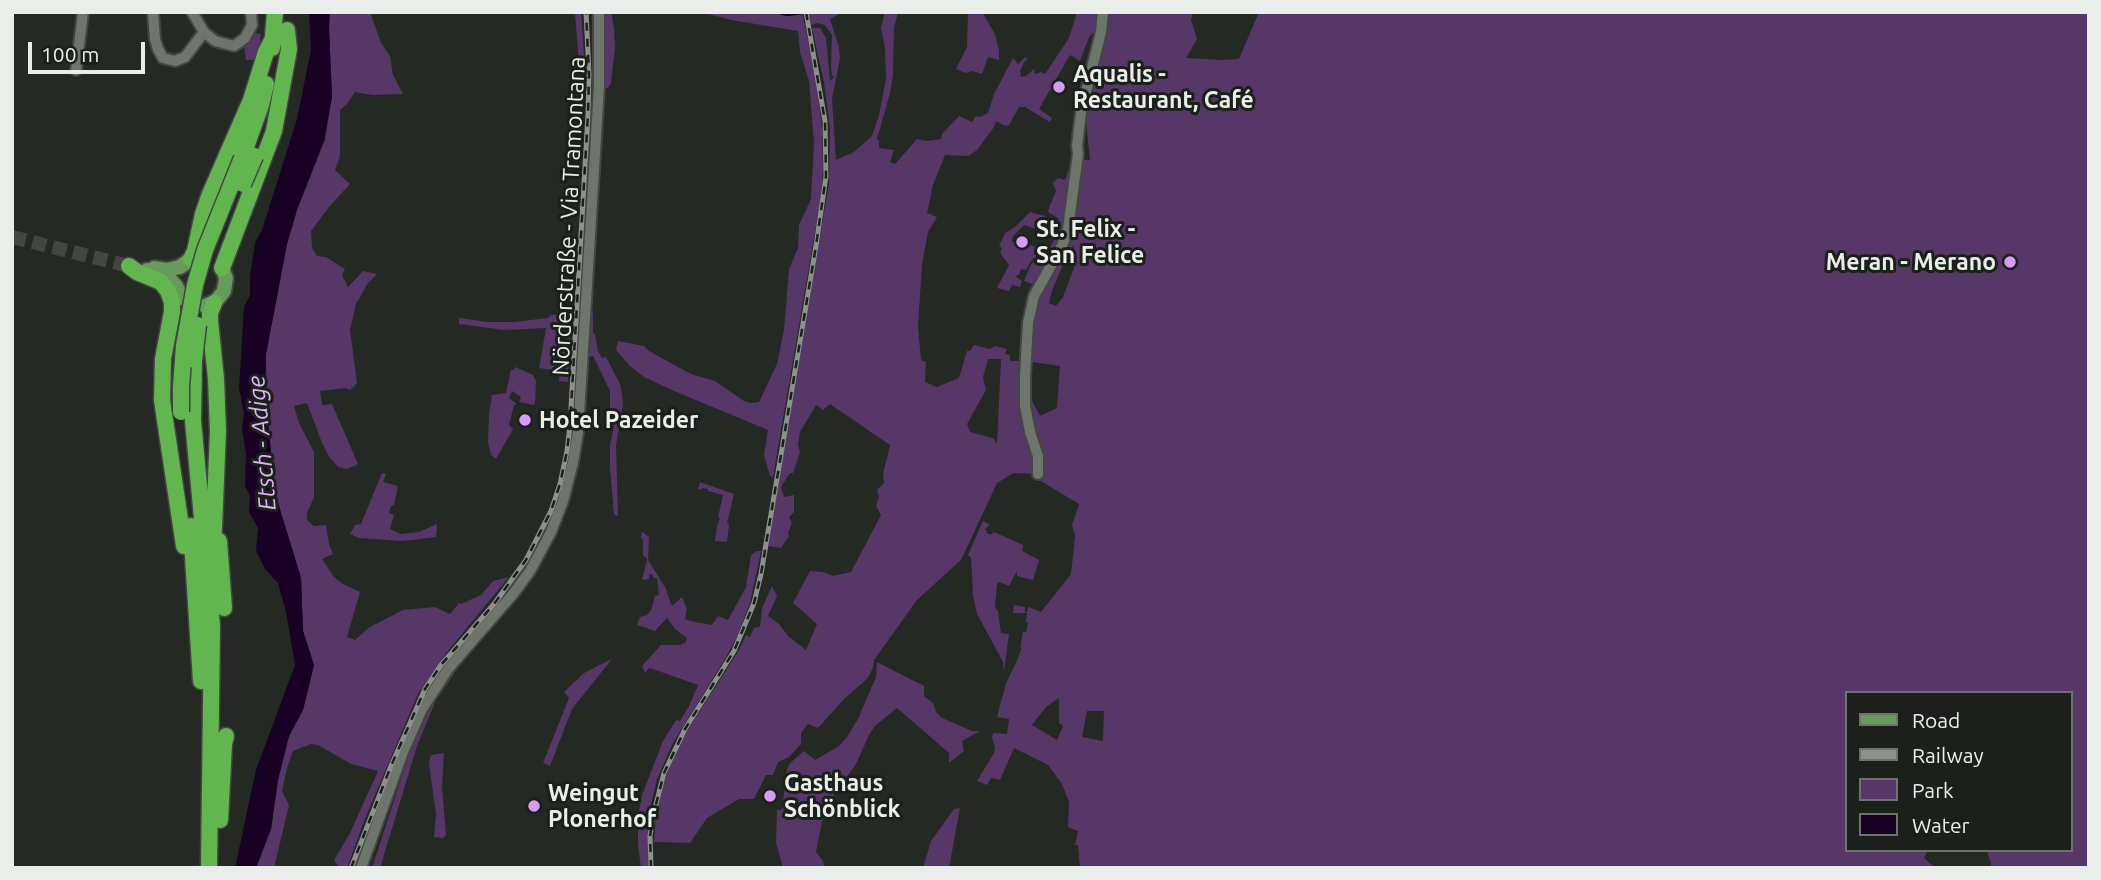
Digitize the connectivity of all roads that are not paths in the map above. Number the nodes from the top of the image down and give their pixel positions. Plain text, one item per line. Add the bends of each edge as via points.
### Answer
1 (83, 12) edge
2 (153, 12) edge
3 (192, 12) edge
4 (251, 12) edge
5 (275, 12) edge
6 (289, 12) edge
7 (599, 12) edge
8 (1103, 12) edge
9 (204, 32) junction
10 (280, 34) junction
11 (76, 70) dead end
12 (248, 157) junction
13 (185, 263) junction
14 (129, 266) junction
15 (222, 268) joint
16 (179, 292) junction
17 (210, 304) joint
18 (166, 343) junction
19 (217, 442) junction
20 (1038, 474) dead end
21 (224, 608) dead end
22 (212, 626) junction
23 (201, 652) junction
24 (226, 736) dead end
25 (199, 868) edge
26 (212, 868) edge
27 (361, 868) edge

1 - 11 street
2 - 9 street via 155,39 163,58 175,61 185,57
3 - 9 street
4 - 9 street via 252,25 234,46 215,41
5 - 10 highway
6 - 10 highway
7 - 27 street, Nörderstraße - Via Tramontana via 599,87 578,432 566,491 530,571 448,669 422,709
8 - 20 street via 1082,112 1068,229 1030,309 1026,406
10 - 12 highway via 276,85
10 - 13 highway via 266,52 251,100 209,194 195,251
10 - 15 highway via 289,49 274,131
12 - 22 highway, bridge via 214,253 194,360 193,421
12 - 23 highway, bridge via 205,250 184,346 181,412
13 - 14 main road via 166,270
13 - 16 main road via 177,275
14 - 16 main road via 163,275
14 - 18 highway via 161,282 168,291 172,312
15 - 17 main road via 226,287
16 - 18 highway via 180,312
17 - 19 highway
18 - 23 highway via 162,405 190,580 194,636
19 - 21 highway via 221,451 219,538
19 - 22 highway
22 - 26 highway
23 - 25 highway
24 - 26 highway

